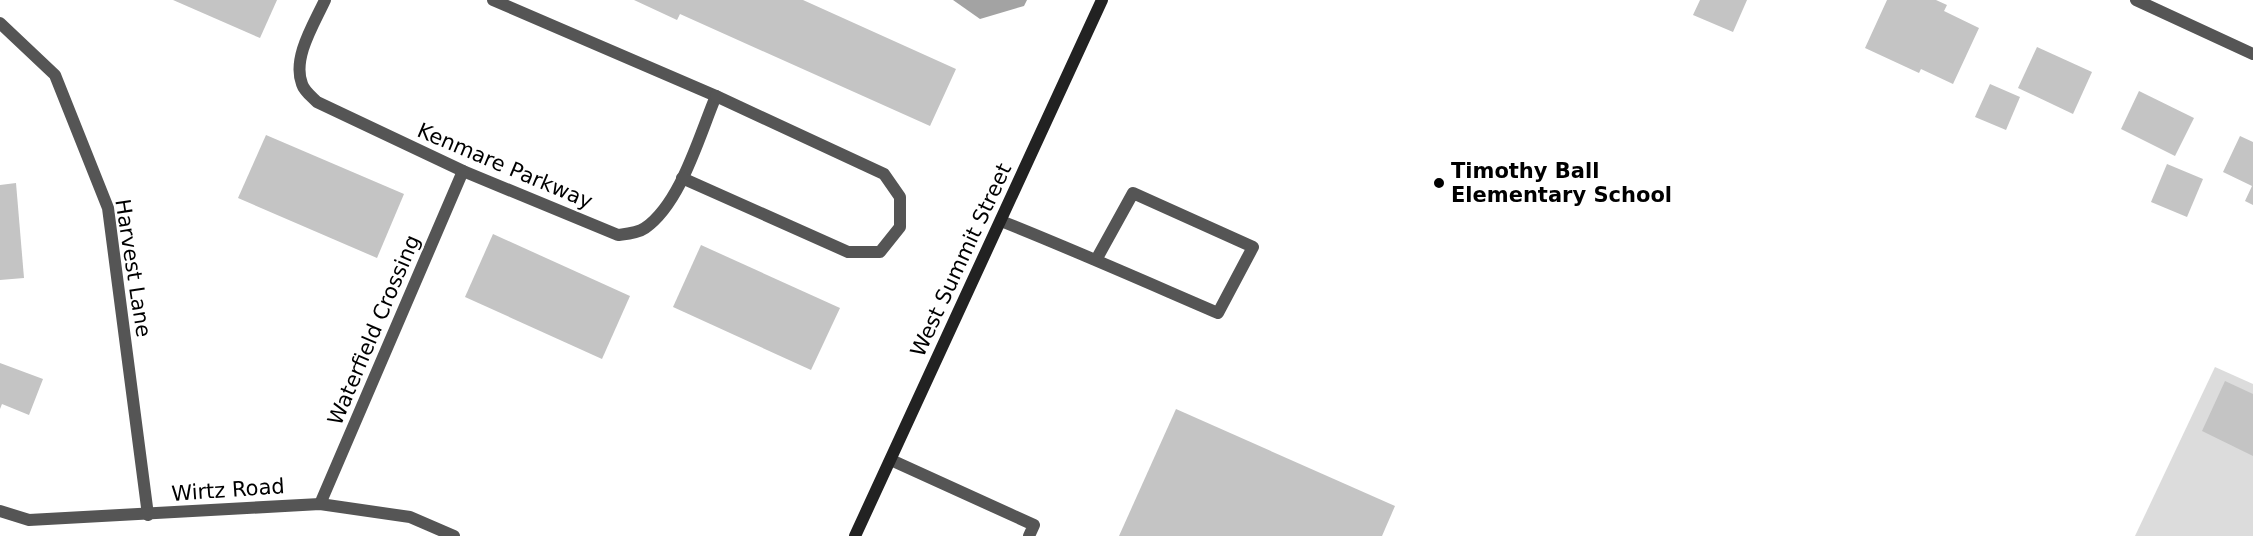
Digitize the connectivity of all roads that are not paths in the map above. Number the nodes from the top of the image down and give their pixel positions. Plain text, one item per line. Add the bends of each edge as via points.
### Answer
1 (325, 0) edge
2 (493, 0) edge
3 (1102, 0) edge
4 (2136, 0) edge
5 (0, 23) edge
6 (2253, 54) edge
7 (716, 96) junction
8 (463, 171) junction
9 (682, 178) junction
10 (1001, 221) junction
11 (1096, 260) junction
12 (891, 460) junction
13 (320, 504) junction
14 (0, 511) edge
15 (148, 515) junction
16 (454, 536) edge
17 (855, 536) edge
18 (1029, 536) edge

1 - 8 street, Kenmare Parkway via 299,68 302,86 317,102
2 - 7 street
3 - 10 street, West Summit Street
4 - 6 street
5 - 15 street, Harvest Lane via 55,75 108,208
7 - 9 street, Kenmare Parkway
7 - 9 street via 884,174 900,197 900,227 880,252 848,252
8 - 9 street, Kenmare Parkway via 618,236 643,230 661,214
8 - 13 street, Waterfield Crossing
10 - 11 street
10 - 12 street, West Summit Street
11 - 11 street via 1218,313 1253,247 1133,193
12 - 17 street, West Summit Street
12 - 18 street via 1034,525
13 - 15 street, Wirtz Road
13 - 16 street, Wirtz Road via 410,517
14 - 15 street, Wirtz Road via 29,520

